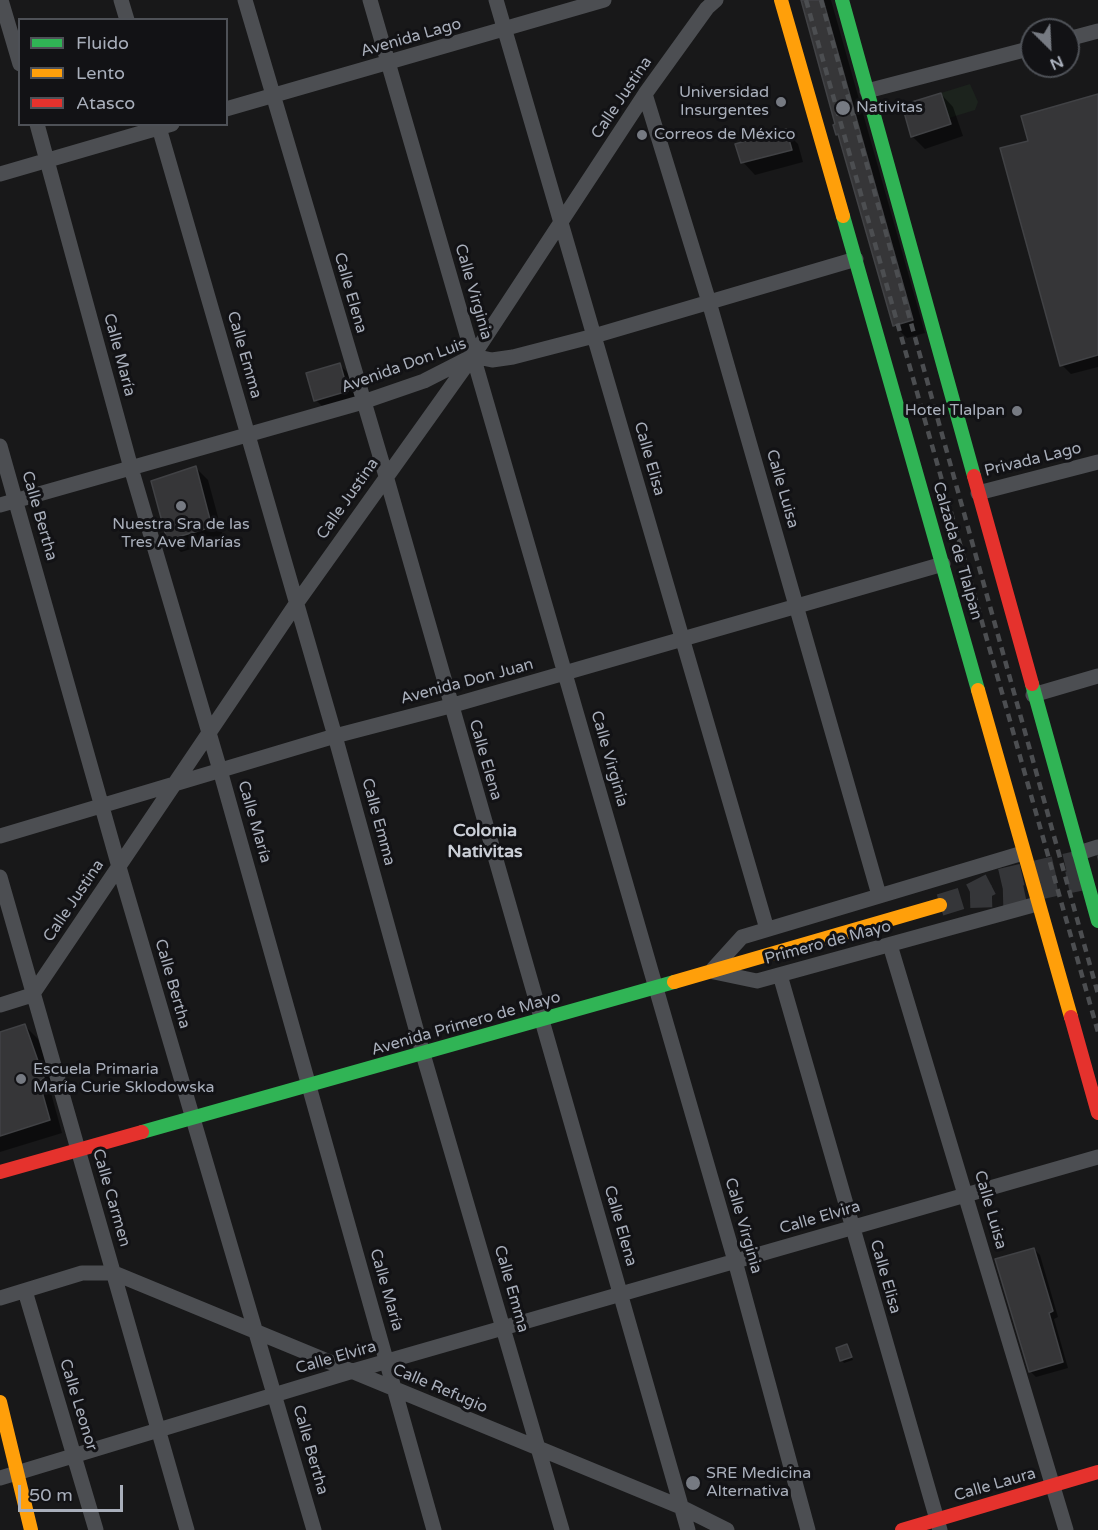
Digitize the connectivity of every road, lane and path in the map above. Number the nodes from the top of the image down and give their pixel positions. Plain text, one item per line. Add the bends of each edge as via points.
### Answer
1 (1, 0) edge
2 (121, 0) edge
3 (245, 0) edge
4 (370, 0) edge
5 (496, 0) edge
6 (604, 0) edge
7 (716, 0) edge
8 (781, 0) edge
9 (842, 0) edge
10 (126, 18) edge
11 (505, 30) junction
12 (1098, 31) edge
13 (1080, 36) edge
14 (1020, 51) edge
15 (18, 57) edge
16 (388, 63) junction
17 (867, 91) junction
18 (645, 94) junction
19 (274, 95) junction
20 (228, 108) edge
21 (39, 126) edge
22 (163, 126) edge
23 (48, 160) junction
24 (0, 174) edge
25 (560, 223) junction
26 (856, 259) junction
27 (710, 302) junction
28 (594, 336) junction
29 (473, 356) junction
30 (363, 402) junction
31 (248, 435) junction
32 (0, 446) edge
33 (1098, 462) edge
34 (131, 468) junction
35 (386, 476) junction
36 (978, 493) junction
37 (16, 500) junction
38 (0, 505) edge
39 (944, 564) junction
40 (296, 604) junction
41 (798, 606) junction
42 (683, 639) junction
43 (566, 673) junction
44 (1098, 676) edge
45 (1033, 695) junction
46 (450, 706) junction
47 (210, 734) junction
48 (336, 736) junction
49 (220, 770) junction
50 (173, 785) junction
51 (102, 806) junction
52 (0, 836) edge
53 (1098, 847) edge
54 (1079, 853) junction
55 (1023, 854) junction
56 (119, 867) junction
57 (0, 877) edge
58 (879, 895) junction
59 (1094, 896) edge
60 (1037, 904) junction
61 (940, 905) tunnel mouth
62 (1098, 921) edge
63 (767, 929) junction
64 (890, 945) junction
65 (711, 971) junction
66 (780, 975) junction
67 (656, 987) junction
68 (32, 995) junction
69 (0, 1005) edge
70 (542, 1019) junction
71 (423, 1054) junction
72 (309, 1087) junction
73 (1098, 1113) edge
74 (193, 1119) junction
75 (78, 1150) junction
76 (1098, 1157) edge
77 (0, 1172) edge
78 (967, 1195) junction
79 (852, 1228) junction
80 (735, 1261) junction
81 (114, 1273) junction
82 (25, 1291) junction
83 (621, 1294) junction
84 (0, 1298) edge
85 (505, 1329) junction
86 (258, 1333) junction
87 (388, 1362) junction
88 (353, 1371) junction
89 (397, 1390) junction
90 (276, 1395) junction
91 (0, 1402) edge
92 (159, 1430) junction
93 (539, 1450) junction
94 (74, 1454) junction
95 (17, 1472) junction
96 (1098, 1473) edge
97 (0, 1478) edge
98 (1051, 1486) junction
99 (681, 1507) junction
100 (938, 1525) edge
101 (32, 1530) edge
102 (96, 1530) edge
103 (187, 1530) edge
104 (314, 1530) edge
105 (434, 1530) edge
106 (562, 1530) edge
107 (688, 1530) edge
108 (727, 1530) edge
109 (808, 1530) edge
110 (902, 1530) edge
111 (1066, 1530) edge

1 - 15 street
2 - 10 street
3 - 19 street, Calle Elena
4 - 16 street, Calle Virginia
5 - 11 street, Calle Elisa
6 - 11 street, Avenida Lago
7 - 18 street, Calle Justina
8 - 26 main road, Calzada de Tlalpan
9 - 17 main road
11 - 16 street, Avenida Lago
11 - 25 street, Calle Elisa
12 - 13 street
14 - 17 street
16 - 19 street, Avenida Lago
16 - 29 street, Calle Virginia
17 - 36 main road
18 - 25 street, Calle Justina
18 - 27 street, Calle Luisa
19 - 20 street, Avenida Lago
19 - 30 street, Calle Elena
21 - 23 street, Calle María
22 - 23 street
22 - 31 street, Calle Emma
23 - 24 street
23 - 34 street, Calle María
25 - 28 street, Calle Elisa
25 - 29 street, Calle Justina
26 - 27 street, Avenida Don Luis
26 - 39 main road, Calzada de Tlalpan
27 - 28 street, Avenida Don Luis
27 - 41 street, Calle Luisa
28 - 29 street, Avenida Don Luis via 513,357 492,360
28 - 42 street, Calle Elisa
29 - 30 street, Avenida Don Luis via 424,381
29 - 35 street, Calle Justina
29 - 43 street, Calle Virginia
30 - 31 street, Avenida Don Luis
30 - 35 street, Calle Elena
31 - 34 street, Avenida Don Luis
31 - 40 street, Calle Emma
32 - 37 street, Calle Bertha
33 - 36 street, Privada Lago
34 - 37 street, Avenida Don Luis
34 - 47 street, Calle María
35 - 40 street, Calle Justina
35 - 46 street, Calle Elena
36 - 45 main road
37 - 38 street, Avenida Don Luis
37 - 51 street, Calle Bertha
39 - 41 street, Avenida Don Juan
39 - 55 main road, Calzada de Tlalpan
40 - 47 street, Calle Justina
40 - 48 street, Calle Emma
41 - 42 street, Avenida Don Juan
41 - 58 street, Calle Luisa
42 - 43 street, Avenida Don Juan
42 - 63 street, Calle Elisa
43 - 46 street, Avenida Don Juan
43 - 67 street, Calle Virginia
44 - 45 street
45 - 54 main road
46 - 48 street, Avenida Don Juan
46 - 70 street, Calle Elena
47 - 49 street, Calle María
47 - 50 street, Calle Justina
48 - 49 street, Avenida Don Juan
48 - 71 street, Calle Emma
49 - 50 street, Avenida Don Juan
49 - 72 street, Calle María
50 - 51 street, Avenida Don Juan
50 - 56 street, Calle Justina
51 - 52 street, Avenida Don Juan
51 - 56 street, Calle Bertha
53 - 54 street
54 - 59 main road
55 - 58 street, Primero de Mayo
55 - 60 main road, Calzada de Tlalpan
56 - 68 street, Calle Justina
56 - 74 street, Calle Bertha
57 - 68 street, Calle Carmen
58 - 63 street, Primero de Mayo
59 - 62 main road
60 - 64 street, Primero de Mayo
60 - 73 main road, Calzada de Tlalpan
61 - 65 main road, Avenida Primero de Mayo
63 - 65 street, Primero de Mayo via 742,937
64 - 66 street, Primero de Mayo
64 - 78 street, Calle Luisa
65 - 66 street, Primero de Mayo via 757,981
65 - 67 main road, Avenida Primero de Mayo
66 - 79 street, Calle Elisa
67 - 70 main road, Avenida Primero de Mayo
67 - 80 street, Calle Virginia
68 - 69 street
68 - 75 street, Calle Carmen
70 - 71 main road, Avenida Primero de Mayo
70 - 83 street, Calle Elena
71 - 72 main road, Avenida Primero de Mayo
71 - 85 street, Calle Emma
72 - 74 main road, Avenida Primero de Mayo
72 - 87 street, Calle María
74 - 75 main road, Avenida Primero de Mayo
74 - 86 street, Calle Bertha
75 - 77 main road, Avenida Primero de Mayo
75 - 81 street, Calle Carmen
76 - 78 street, Calle Elvira
78 - 79 street, Calle Elvira
78 - 98 street, Calle Luisa
79 - 80 street, Calle Elvira
79 - 100 street, Calle Elisa
80 - 83 street, Calle Elvira
80 - 109 street, Calle Virginia
81 - 82 street, Calle Refugio via 82,1273
81 - 86 street, Calle Refugio
81 - 92 street, Calle Carmen
82 - 84 street, Calle Refugio
82 - 94 street, Calle Leonor
83 - 85 street, Calle Elvira
83 - 99 street, Calle Elena
85 - 87 street, Calle Elvira
85 - 93 street, Calle Emma
86 - 88 street, Calle Refugio
86 - 90 street, Calle Bertha
87 - 88 street, Calle Elvira
87 - 89 street, Calle María
88 - 89 street, Calle Refugio
88 - 90 street, Calle Elvira
89 - 93 street, Calle Refugio
89 - 105 street, Calle María
90 - 92 street, Calle Elvira
90 - 104 street, Calle Bertha
91 - 95 main road
92 - 94 street, Calle Elvira
92 - 103 street, Calle Carmen
93 - 99 street, Calle Refugio
93 - 106 street, Calle Emma
94 - 95 street, Calle Elvira
94 - 102 street, Calle Leonor
95 - 97 street, Calle Elvira
95 - 101 main road
96 - 98 main road, Calle Laura
98 - 100 main road, Calle Laura
98 - 111 street, Calle Luisa
99 - 107 street, Calle Elena
99 - 108 street, Calle Refugio
100 - 110 main road, Calle Laura

